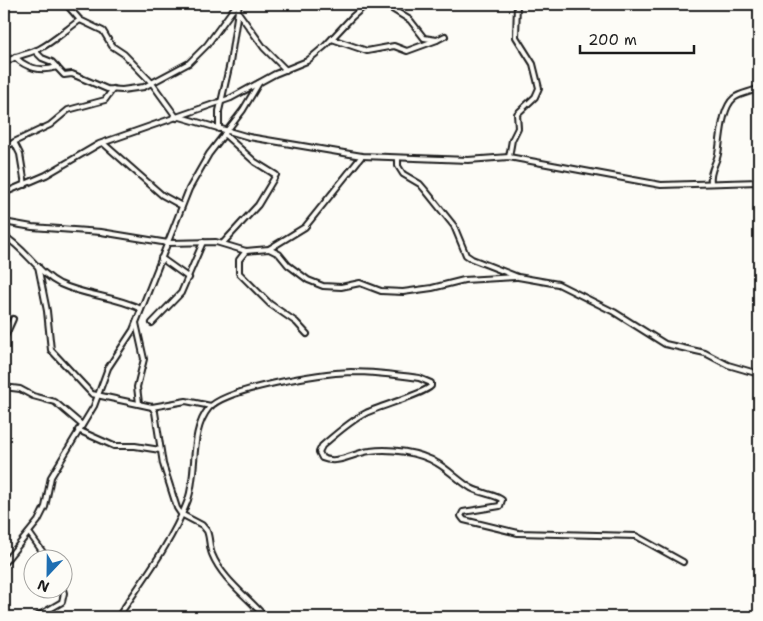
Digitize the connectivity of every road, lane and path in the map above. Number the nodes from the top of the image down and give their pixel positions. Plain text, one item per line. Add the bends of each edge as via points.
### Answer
1 (66, 4) edge
2 (238, 4) edge
3 (367, 4) edge
4 (384, 4) edge
5 (517, 4) edge
6 (237, 12) junction
7 (80, 20) junction
8 (445, 36) dead end
9 (332, 39) junction
10 (437, 40) junction
11 (35, 51) junction
12 (15, 57) junction
13 (4, 64) edge
14 (57, 67) junction
15 (286, 70) junction
16 (151, 82) junction
17 (259, 83) junction
18 (759, 88) edge
19 (113, 89) junction
20 (221, 102) junction
21 (179, 117) junction
22 (219, 129) junction
23 (225, 132) junction
24 (13, 143) junction
25 (103, 143) junction
26 (4, 147) edge
27 (362, 156) junction
28 (509, 156) junction
29 (398, 158) junction
30 (759, 182) edge
31 (711, 183) junction
32 (25, 185) junction
33 (4, 194) edge
34 (182, 206) junction
35 (4, 222) edge
36 (4, 236) edge
37 (203, 242) junction
38 (168, 243) junction
39 (223, 243) junction
40 (269, 249) junction
41 (246, 251) junction
42 (161, 258) junction
43 (38, 266) junction
44 (518, 277) junction
45 (189, 278) junction
46 (141, 309) junction
47 (14, 318) dead end
48 (136, 323) junction
49 (152, 323) dead end
50 (307, 334) dead end
51 (4, 339) edge
52 (759, 374) edge
53 (4, 387) edge
54 (98, 397) junction
55 (139, 403) junction
56 (210, 406) junction
57 (152, 407) junction
58 (82, 425) junction
59 (78, 430) junction
60 (160, 450) junction
61 (181, 514) junction
62 (30, 534) junction
63 (40, 548) edge
64 (683, 562) dead end
65 (4, 563) edge
66 (63, 598) edge
67 (36, 617) edge
68 (118, 617) edge
69 (265, 617) edge

1 - 7 street
2 - 6 street
2 - 16 street via 207,45 188,63
3 - 9 street
4 - 10 street via 410,20 424,38
5 - 28 street via 516,37 533,64 539,88 535,97 517,114 518,128
6 - 15 street via 264,48
6 - 20 street
7 - 11 street
7 - 16 street via 103,31 112,46
8 - 10 street
9 - 10 street via 367,51 394,46 407,52
9 - 15 street via 309,60
11 - 12 street
11 - 14 street
12 - 13 street
12 - 14 street via 29,68 48,70
14 - 19 street via 64,76 72,74
15 - 17 street
16 - 19 street via 136,89
16 - 21 street
17 - 20 street
17 - 23 street
18 - 31 street via 736,97 730,103 718,140 719,153 710,175
19 - 24 street via 105,100 68,110 50,125
20 - 21 street
20 - 22 street
21 - 22 street
21 - 25 street
22 - 23 street
23 - 27 street
23 - 34 street via 196,176
23 - 39 street via 255,162 276,176 258,205
24 - 26 street
24 - 32 street via 20,154
25 - 32 street
25 - 34 street via 162,195
27 - 29 street
27 - 40 street via 305,227
28 - 29 street via 468,160
28 - 31 street via 644,183
29 - 44 street via 402,174 423,186 453,224 469,257
30 - 31 street
32 - 33 street
34 - 38 street
35 - 38 street
36 - 43 street via 18,245
37 - 38 street
37 - 39 street
37 - 45 street
38 - 42 street
39 - 41 street
40 - 41 street
40 - 44 street via 308,280 323,286 360,283 381,291 395,292 427,289 464,280
41 - 50 street via 239,260 239,273
42 - 45 street
42 - 46 street
43 - 46 street via 62,285
43 - 54 street via 51,350
44 - 52 street via 567,288 665,344 705,353 728,365
45 - 49 street via 180,295
46 - 48 street
47 - 51 street
48 - 54 street via 108,368
48 - 55 street via 144,359 137,387
53 - 58 street via 20,389 55,402
54 - 55 street
54 - 58 street
55 - 57 street
56 - 57 street via 186,401
56 - 61 street via 201,421 190,491
56 - 64 street via 250,389 336,373 365,372 427,380 431,382 428,389 365,413 320,448 319,455 333,461 370,451 385,451 426,458 471,488 502,500 495,508 463,512 464,520 526,534 636,536
57 - 60 street
58 - 59 street
59 - 60 street via 114,446
59 - 62 street via 51,477 43,511
60 - 61 street via 170,489
61 - 68 street via 147,575
61 - 69 street via 208,531 210,551 216,561
62 - 63 street
62 - 65 street
66 - 67 street via 62,602

